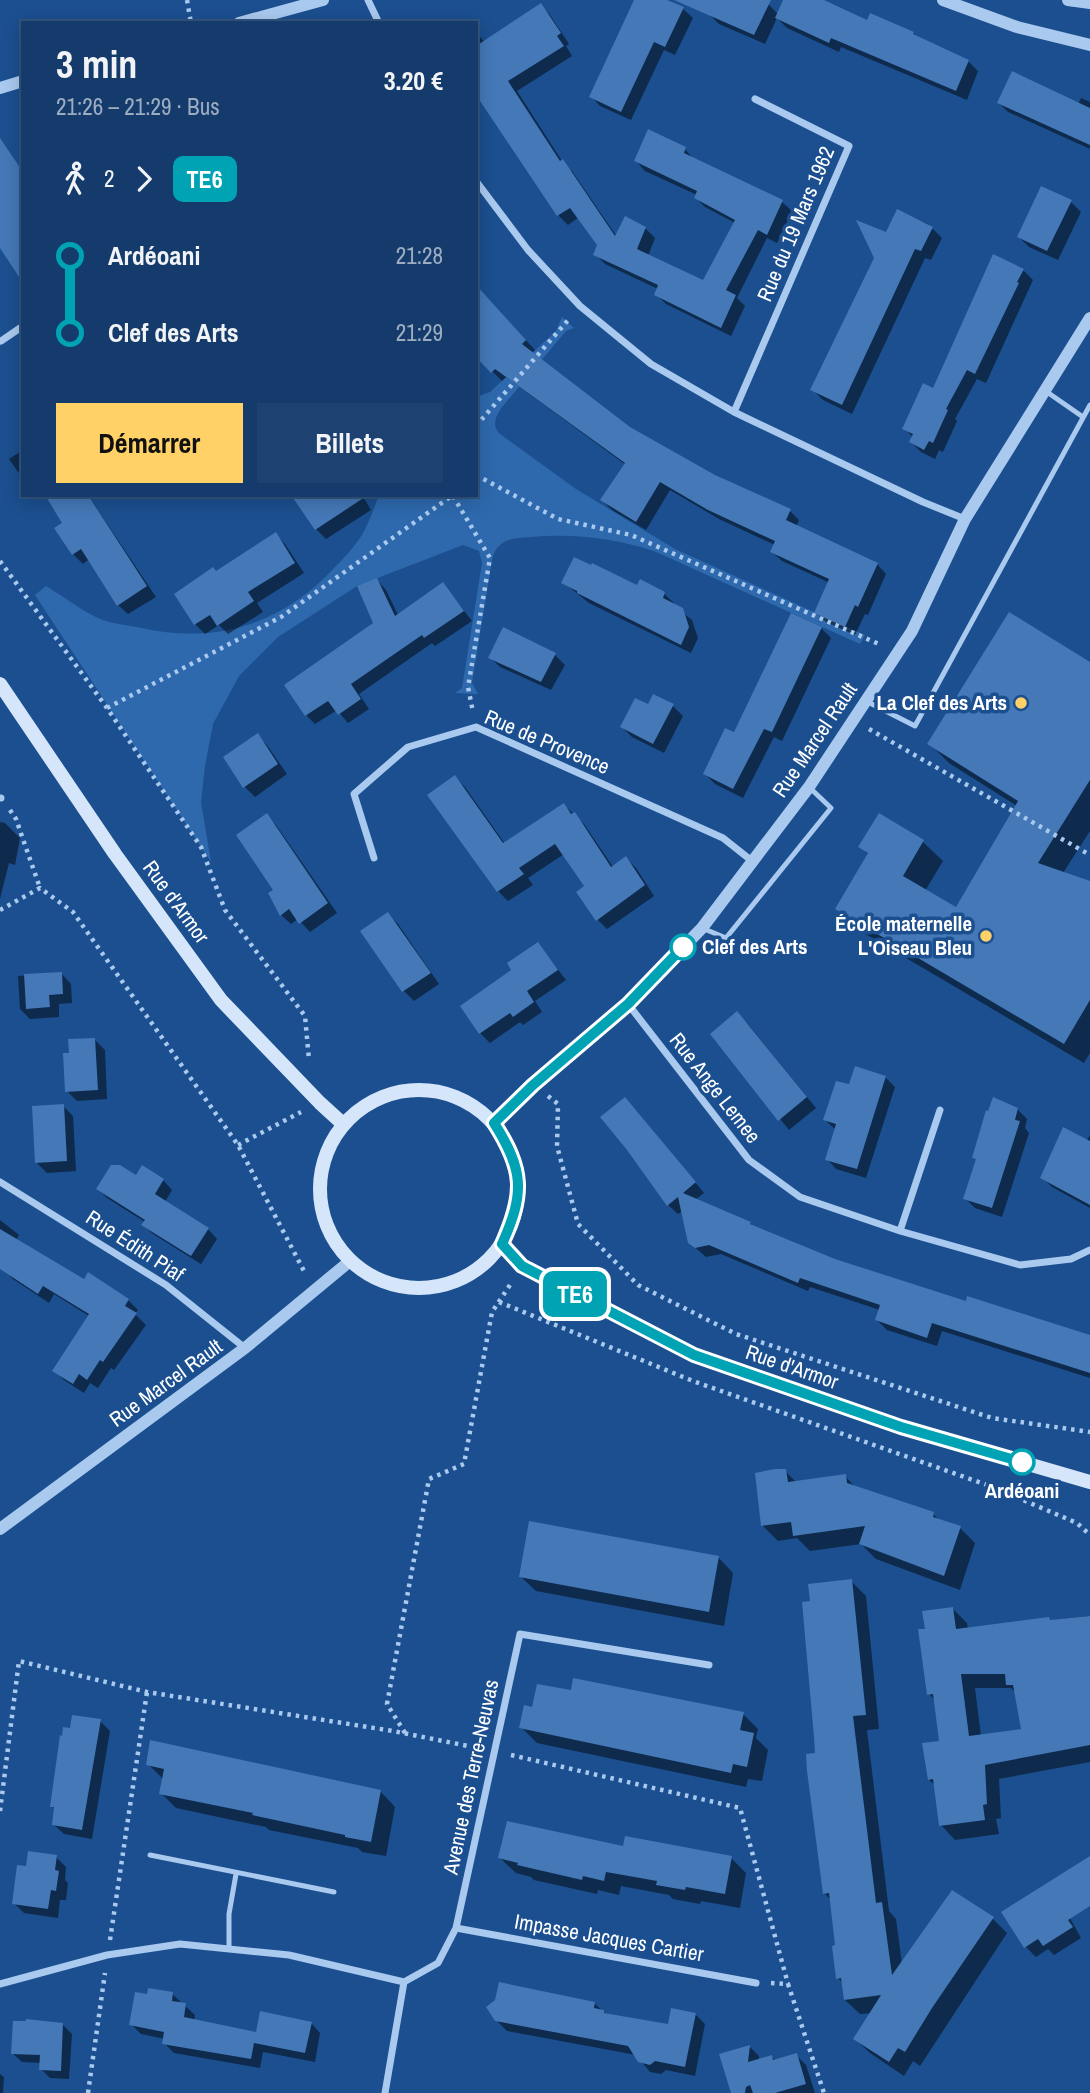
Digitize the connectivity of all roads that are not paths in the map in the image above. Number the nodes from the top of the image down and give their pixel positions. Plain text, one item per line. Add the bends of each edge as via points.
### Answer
1 (323, 0) edge
2 (368, 0) edge
3 (943, 0) edge
4 (1068, 0) edge
5 (1090, 2) edge
6 (246, 21) edge
7 (378, 21) edge
8 (1090, 45) edge
9 (21, 82) edge
10 (0, 88) edge
11 (755, 99) dead end
12 (478, 184) edge
13 (1090, 318) edge
14 (21, 327) edge
15 (1, 341) edge
16 (1044, 390) junction
17 (1090, 405) edge
18 (734, 412) junction
19 (1083, 417) junction
20 (965, 519) junction
21 (0, 684) edge
22 (866, 701) junction
23 (809, 788) junction
24 (374, 858) dead end
25 (752, 861) junction
26 (702, 928) junction
27 (628, 1004) junction
28 (940, 1110) dead end
29 (494, 1123) junction
30 (343, 1124) junction
31 (0, 1182) edge
32 (900, 1231) junction
33 (502, 1244) junction
34 (1090, 1250) edge
35 (350, 1262) junction
36 (245, 1348) junction
37 (1090, 1482) edge
38 (0, 1529) edge
39 (709, 1665) dead end
40 (150, 1855) dead end
41 (236, 1874) junction
42 (334, 1892) dead end
43 (456, 1928) junction
44 (229, 1948) junction
45 (404, 1983) junction
46 (756, 1983) road end
47 (0, 1984) edge
48 (385, 2093) edge

1 - 6 street
2 - 7 street
3 - 8 street via 1017,27
4 - 5 street
9 - 10 street
11 - 18 street, Rue du 19 Mars 1962 via 849,146
12 - 18 street via 528,250 580,306 651,364
13 - 16 street, Rue Marcel Rault
14 - 15 street
16 - 19 lane
16 - 20 street, Rue Marcel Rault
17 - 19 lane
18 - 20 street
19 - 22 lane via 915,726
20 - 22 street, Rue Marcel Rault via 912,631
21 - 30 main road, Rue d'Armor via 221,1000
22 - 23 street, Rue Marcel Rault
23 - 25 street, Rue Marcel Rault
23 - 26 lane via 831,808 726,938
24 - 25 street, Rue de Provence via 354,794 408,747 475,727 723,838
25 - 26 street, Rue Marcel Rault
26 - 27 street, Rue Marcel Rault
27 - 29 street, Rue Marcel Rault
27 - 32 street, Rue Ange Lemee via 749,1160 800,1197
28 - 32 street
29 - 30 main road via 467,1101 435,1091 401,1091 369,1102
29 - 33 main road via 511,1150 519,1182 515,1215
30 - 35 main road via 327,1150 319,1179 321,1209 331,1237
31 - 36 street, Rue Édith Piaf via 166,1285
32 - 34 street, Rue Ange Lemee via 1020,1265 1071,1259
33 - 35 main road via 483,1266 458,1281 430,1288 401,1287 373,1278
33 - 37 main road, Rue d'Armor via 522,1266 694,1355 901,1427
35 - 36 street, Rue Marcel Rault
36 - 38 street, Rue Marcel Rault
39 - 43 street, Avenue des Terre-Neuvas via 520,1634
40 - 41 lane
41 - 42 lane
41 - 44 lane
43 - 45 street, Avenue des Terre-Neuvas via 438,1963
43 - 46 street, Impasse Jacques Cartier
44 - 45 street via 289,1955
44 - 47 street via 180,1944 107,1955
45 - 48 street

